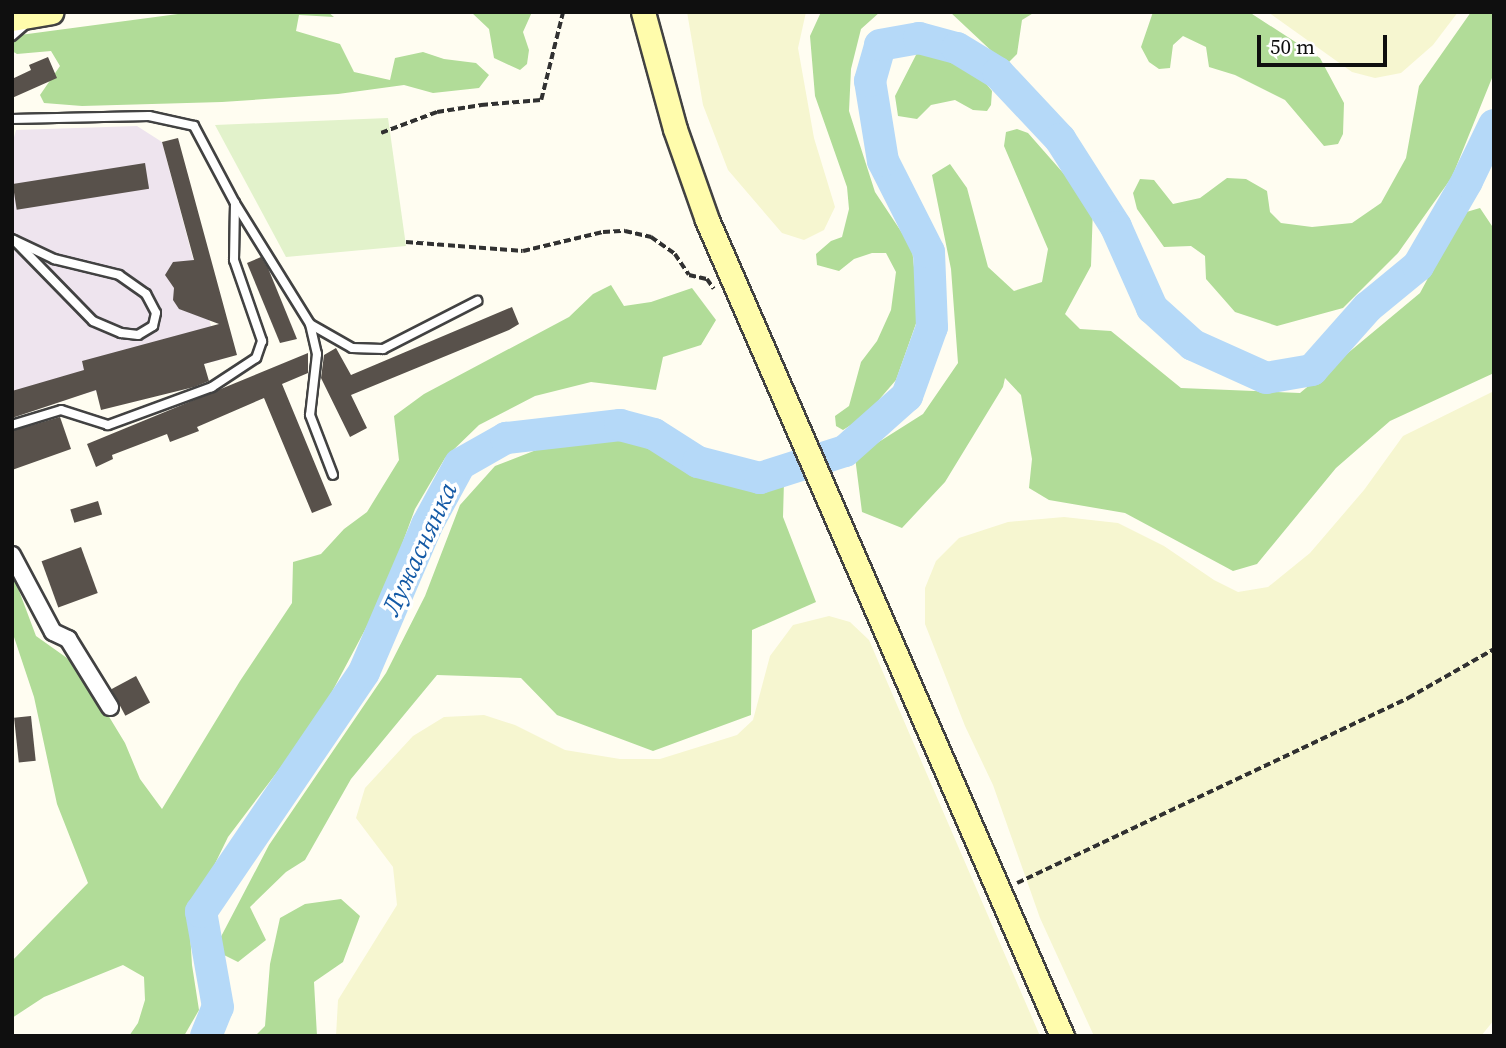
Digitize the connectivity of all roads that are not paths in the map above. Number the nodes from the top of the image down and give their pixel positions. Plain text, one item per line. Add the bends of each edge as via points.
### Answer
1 (643, 12) edge
2 (43, 13) edge
3 (12, 19) edge
4 (12, 36) edge
5 (12, 119) edge
6 (235, 203) junction
7 (13, 240) edge
8 (477, 302) dead end
9 (310, 324) junction
10 (12, 425) edge
11 (333, 475) dead end
12 (12, 555) edge
13 (110, 707) dead end
14 (1062, 1036) edge

1 - 14 main road via 671,116 707,220
2 - 3 main road
2 - 4 lane
5 - 6 lane via 149,116 194,126
6 - 9 lane
6 - 10 lane via 234,260 262,341 256,358 212,387 108,425 61,410
7 - 7 lane via 54,259 119,275 146,294 156,313 153,326 138,335 93,321
8 - 9 lane via 383,349 352,348
9 - 11 lane via 317,354 310,415
12 - 13 street via 53,632 68,639

